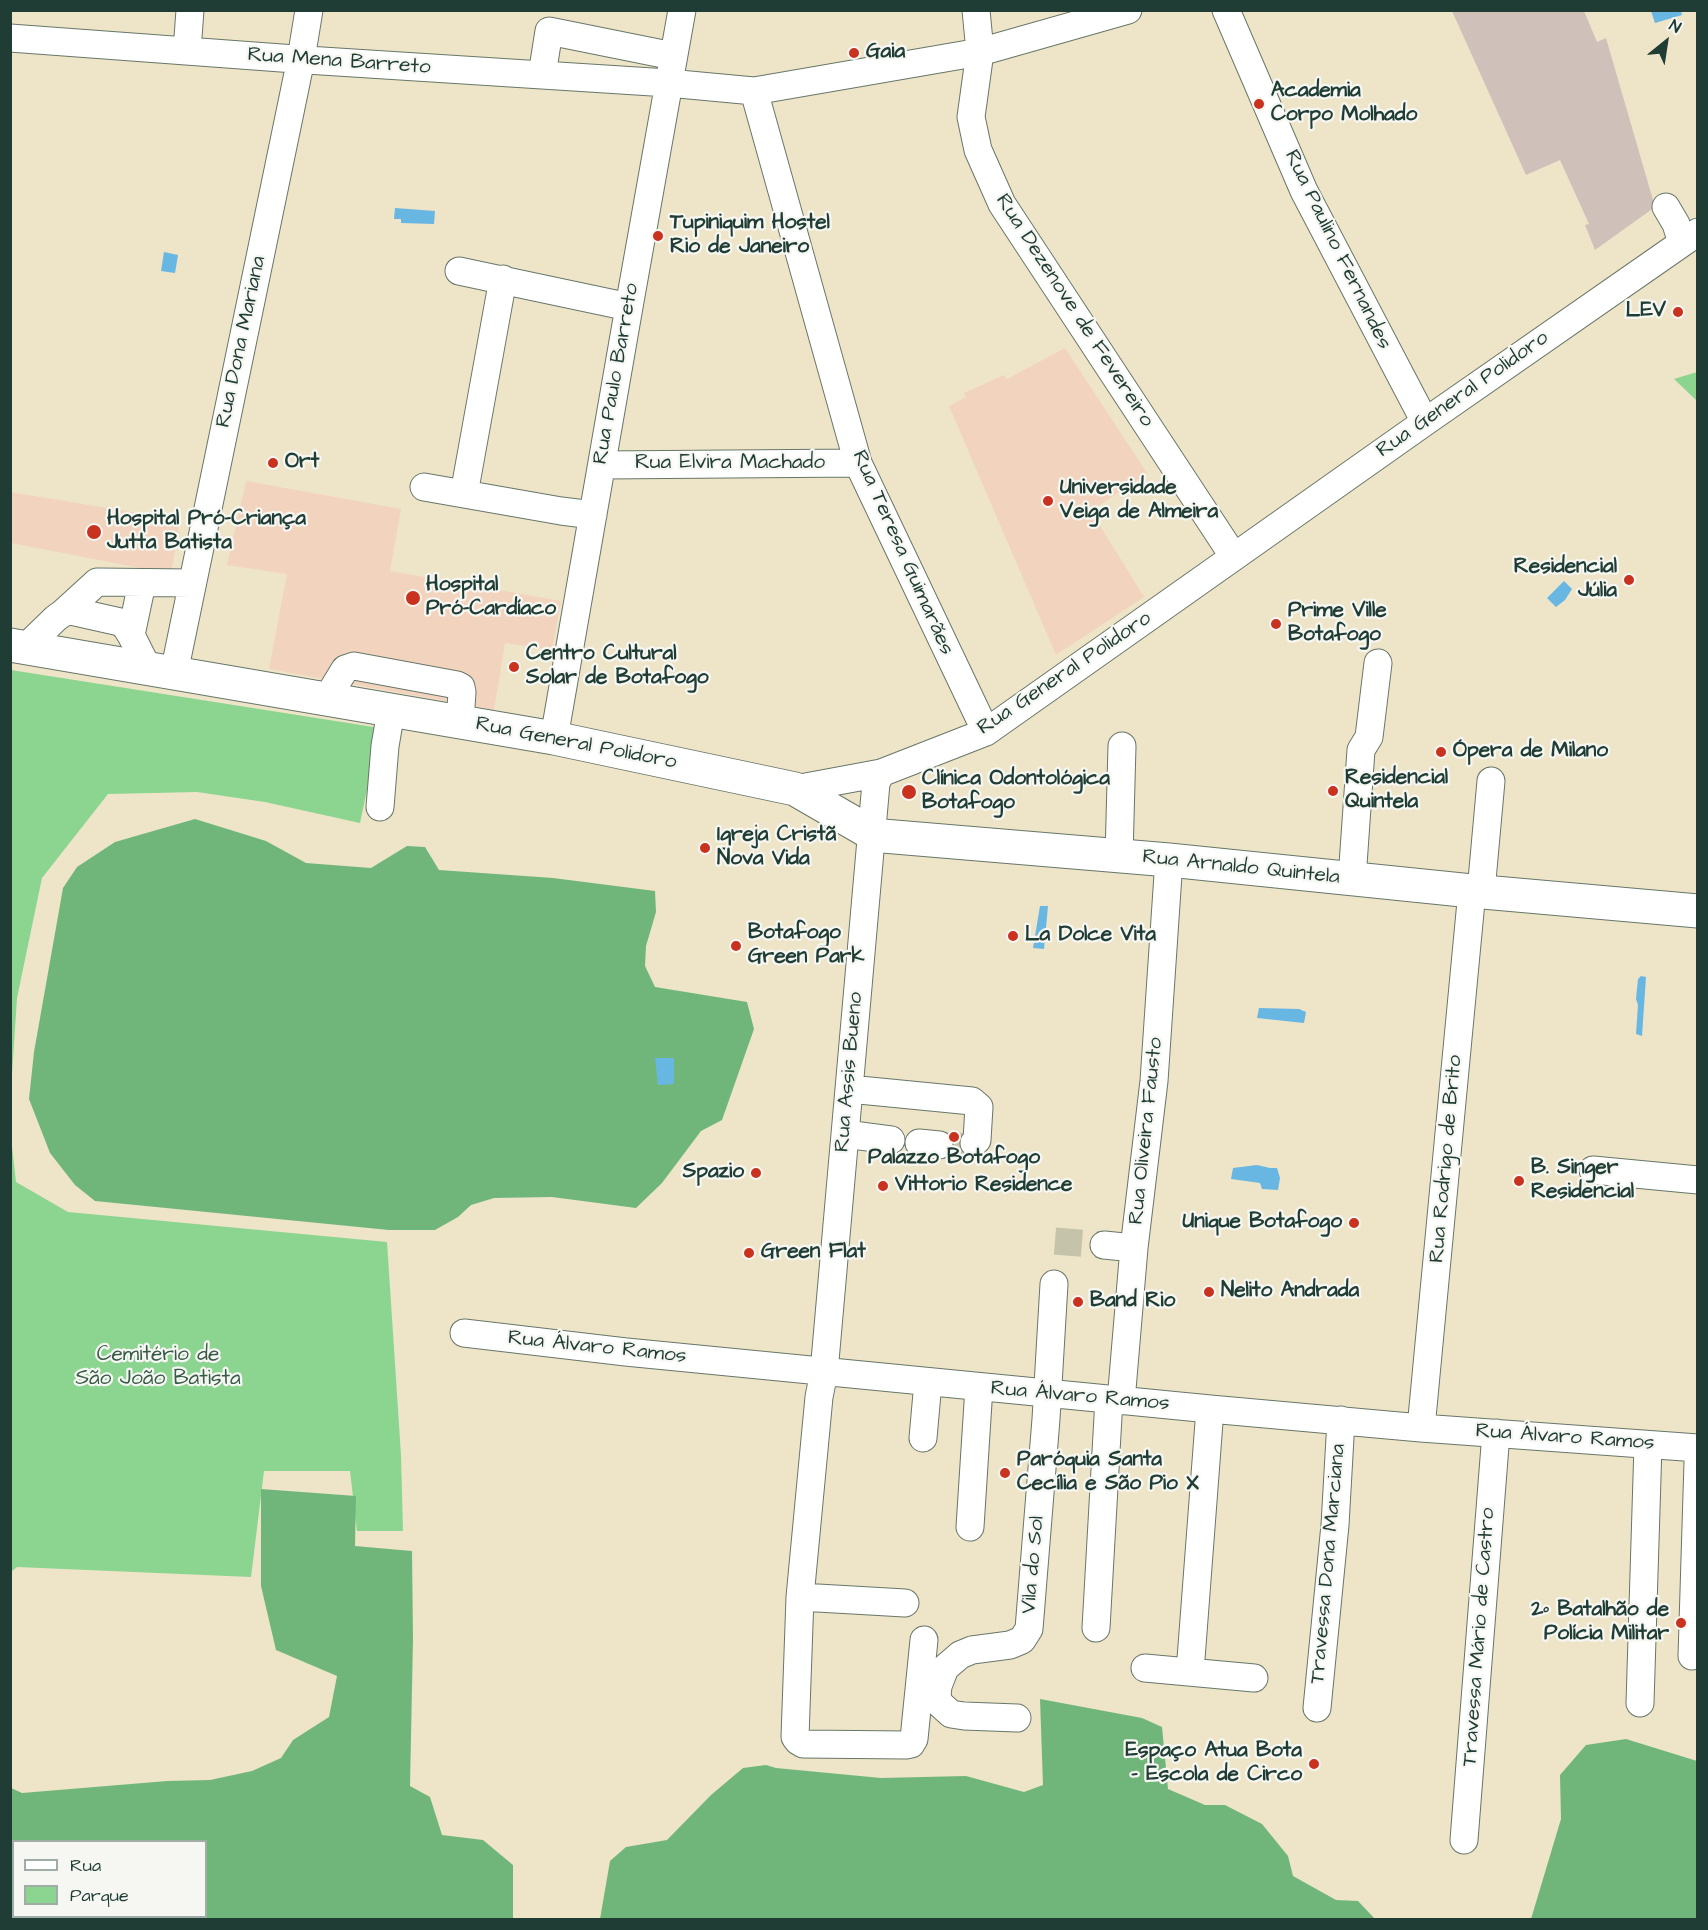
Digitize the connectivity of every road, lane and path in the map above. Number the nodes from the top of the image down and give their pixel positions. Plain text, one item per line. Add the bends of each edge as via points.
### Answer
1 (190, 10) edge
2 (309, 10) edge
3 (682, 10) edge
4 (976, 10) edge
5 (1128, 10) edge
6 (1226, 10) edge
7 (552, 21) edge
8 (10, 39) edge
9 (636, 48) junction
10 (187, 51) junction
11 (980, 52) junction
12 (674, 56) junction
13 (301, 59) junction
14 (542, 75) junction
15 (633, 81) junction
16 (668, 83) junction
17 (754, 91) junction
18 (1666, 207) dead end
19 (1690, 237) edge
20 (459, 271) dead end
21 (503, 279) junction
22 (628, 306) junction
23 (1425, 422) junction
24 (858, 463) junction
25 (602, 465) junction
26 (424, 487) dead end
27 (464, 494) junction
28 (593, 515) junction
29 (1234, 557) junction
30 (142, 583) junction
31 (192, 583) junction
32 (63, 613) junction
33 (131, 634) junction
34 (18, 647) edge
35 (1377, 663) dead end
36 (161, 671) junction
37 (408, 676) junction
38 (326, 700) junction
39 (396, 712) junction
40 (460, 722) junction
41 (986, 732) junction
42 (554, 738) junction
43 (1122, 746) dead end
44 (881, 773) junction
45 (1491, 781) dead end
46 (795, 789) junction
47 (380, 807) dead end
48 (871, 833) junction
49 (1119, 856) junction
50 (1169, 860) junction
51 (1352, 879) junction
52 (1476, 891) junction
53 (1698, 911) edge
54 (849, 1089) junction
55 (845, 1134) junction
56 (891, 1140) dead end
57 (974, 1143) dead end
58 (1593, 1170) dead end
59 (1698, 1180) edge
60 (1104, 1245) tunnel mouth
61 (1134, 1248) junction
62 (1054, 1284) dead end
63 (464, 1333) dead end
64 (824, 1372) junction
65 (928, 1382) junction
66 (979, 1387) junction
67 (1040, 1393) junction
68 (1115, 1400) junction
69 (1210, 1409) junction
70 (1341, 1420) junction
71 (1029, 1426) dead end
72 (1421, 1428) junction
73 (1496, 1433) junction
74 (923, 1438) dead end
75 (1648, 1445) junction
76 (1698, 1448) edge
77 (1698, 1462) edge
78 (970, 1527) dead end
79 (800, 1597) junction
80 (904, 1603) dead end
81 (1096, 1628) dead end
82 (924, 1640) dead end
83 (1692, 1656) dead end
84 (1145, 1668) dead end
85 (1190, 1672) junction
86 (1254, 1678) dead end
87 (1640, 1703) dead end
88 (1317, 1708) dead end
89 (1017, 1718) dead end
90 (1464, 1840) dead end

1 - 10 street
2 - 13 street, Rua Dona Mariana
3 - 12 street, Rua Paulo Barreto
4 - 11 street, Rua Dezenove de Fevereiro
5 - 11 street, Rua Mena Barreto
6 - 23 street, Rua Paulino Fernandes via 1304,191
7 - 9 street
7 - 14 street
8 - 10 street, Rua Mena Barreto
9 - 12 street
9 - 15 street
10 - 13 street, Rua Mena Barreto
11 - 17 street, Rua Mena Barreto
11 - 29 street, Rua Dezenove de Fevereiro via 971,117 978,150 1002,204
12 - 16 street, Rua Paulo Barreto
13 - 14 street, Rua Mena Barreto
13 - 31 street, Rua Dona Mariana
14 - 15 street, Rua Mena Barreto
15 - 16 street, Rua Mena Barreto
16 - 17 street, Rua Mena Barreto
16 - 22 street, Rua Paulo Barreto
17 - 24 street, Rua Teresa Guimarães
18 - 19 street
19 - 23 street, Rua General Polidoro
20 - 21 street
21 - 22 street
21 - 27 street
22 - 25 street, Rua Paulo Barreto
23 - 29 street, Rua General Polidoro
24 - 25 street, Rua Elvira Machado
24 - 41 street, Rua Teresa Guimarães
25 - 28 street, Rua Paulo Barreto
26 - 27 street
27 - 28 street
28 - 42 street, Rua Paulo Barreto
29 - 41 street, Rua General Polidoro
30 - 31 street
30 - 32 street via 97,582
30 - 33 street
31 - 36 street, Rua Dona Mariana
32 - 33 street via 70,611 120,622
32 - 34 street
33 - 36 street
34 - 36 main road, Rua General Polidoro
35 - 51 street via 1369,737 1361,750
36 - 38 main road, Rua General Polidoro
37 - 38 street via 349,667
37 - 39 street
37 - 40 street via 460,687
38 - 39 main road, Rua General Polidoro
39 - 40 main road, Rua General Polidoro
39 - 47 street via 385,746
40 - 42 main road, Rua General Polidoro
41 - 44 street, Rua General Polidoro
42 - 46 main road, Rua General Polidoro
43 - 49 street
44 - 46 street, Rua General Polidoro
44 - 48 street, Rua Assis Bueno via 876,783
45 - 52 street, Rua Rodrigo de Brito
46 - 48 main road, Rua Arnaldo Quintela
48 - 49 main road, Rua Arnaldo Quintela
48 - 54 street, Rua Assis Bueno
49 - 50 main road, Rua Arnaldo Quintela
50 - 51 main road, Rua Arnaldo Quintela
50 - 61 street, Rua Oliveira Fausto via 1154,1080
51 - 52 main road, Rua Arnaldo Quintela
52 - 53 main road, Rua Arnaldo Quintela
52 - 72 street, Rua Rodrigo de Brito
54 - 55 street, Rua Assis Bueno
54 - 57 street via 972,1101 979,1107
55 - 56 street
55 - 64 street, Rua Assis Bueno
58 - 59 street
60 - 61 street
61 - 68 street, Rua Oliveira Fausto
62 - 67 street
63 - 64 street, Rua Álvaro Ramos
64 - 65 street, Rua Álvaro Ramos
64 - 79 street, Rua Assis Bueno
65 - 66 street, Rua Álvaro Ramos
65 - 74 street
66 - 67 street, Rua Álvaro Ramos
66 - 78 street
67 - 68 street, Rua Álvaro Ramos
67 - 71 street
67 - 89 street, Vila do Sol via 1029,1629 1016,1643 960,1655 945,1668 937,1696 940,1704 957,1716
68 - 69 street, Rua Álvaro Ramos
68 - 81 street, Rua Oliveira Fausto
69 - 70 street, Rua Álvaro Ramos
69 - 85 street
70 - 72 street, Rua Álvaro Ramos
70 - 88 street, Travessa Dona Marciana
72 - 73 street, Rua Álvaro Ramos
73 - 75 street, Rua Álvaro Ramos
73 - 90 street, Travessa Mário de Castro
75 - 76 street, Rua Álvaro Ramos
75 - 87 street
77 - 83 street
79 - 80 street
79 - 82 street, Rua Assis Bueno via 795,1737 803,1744 911,1744
84 - 85 street
85 - 86 street

